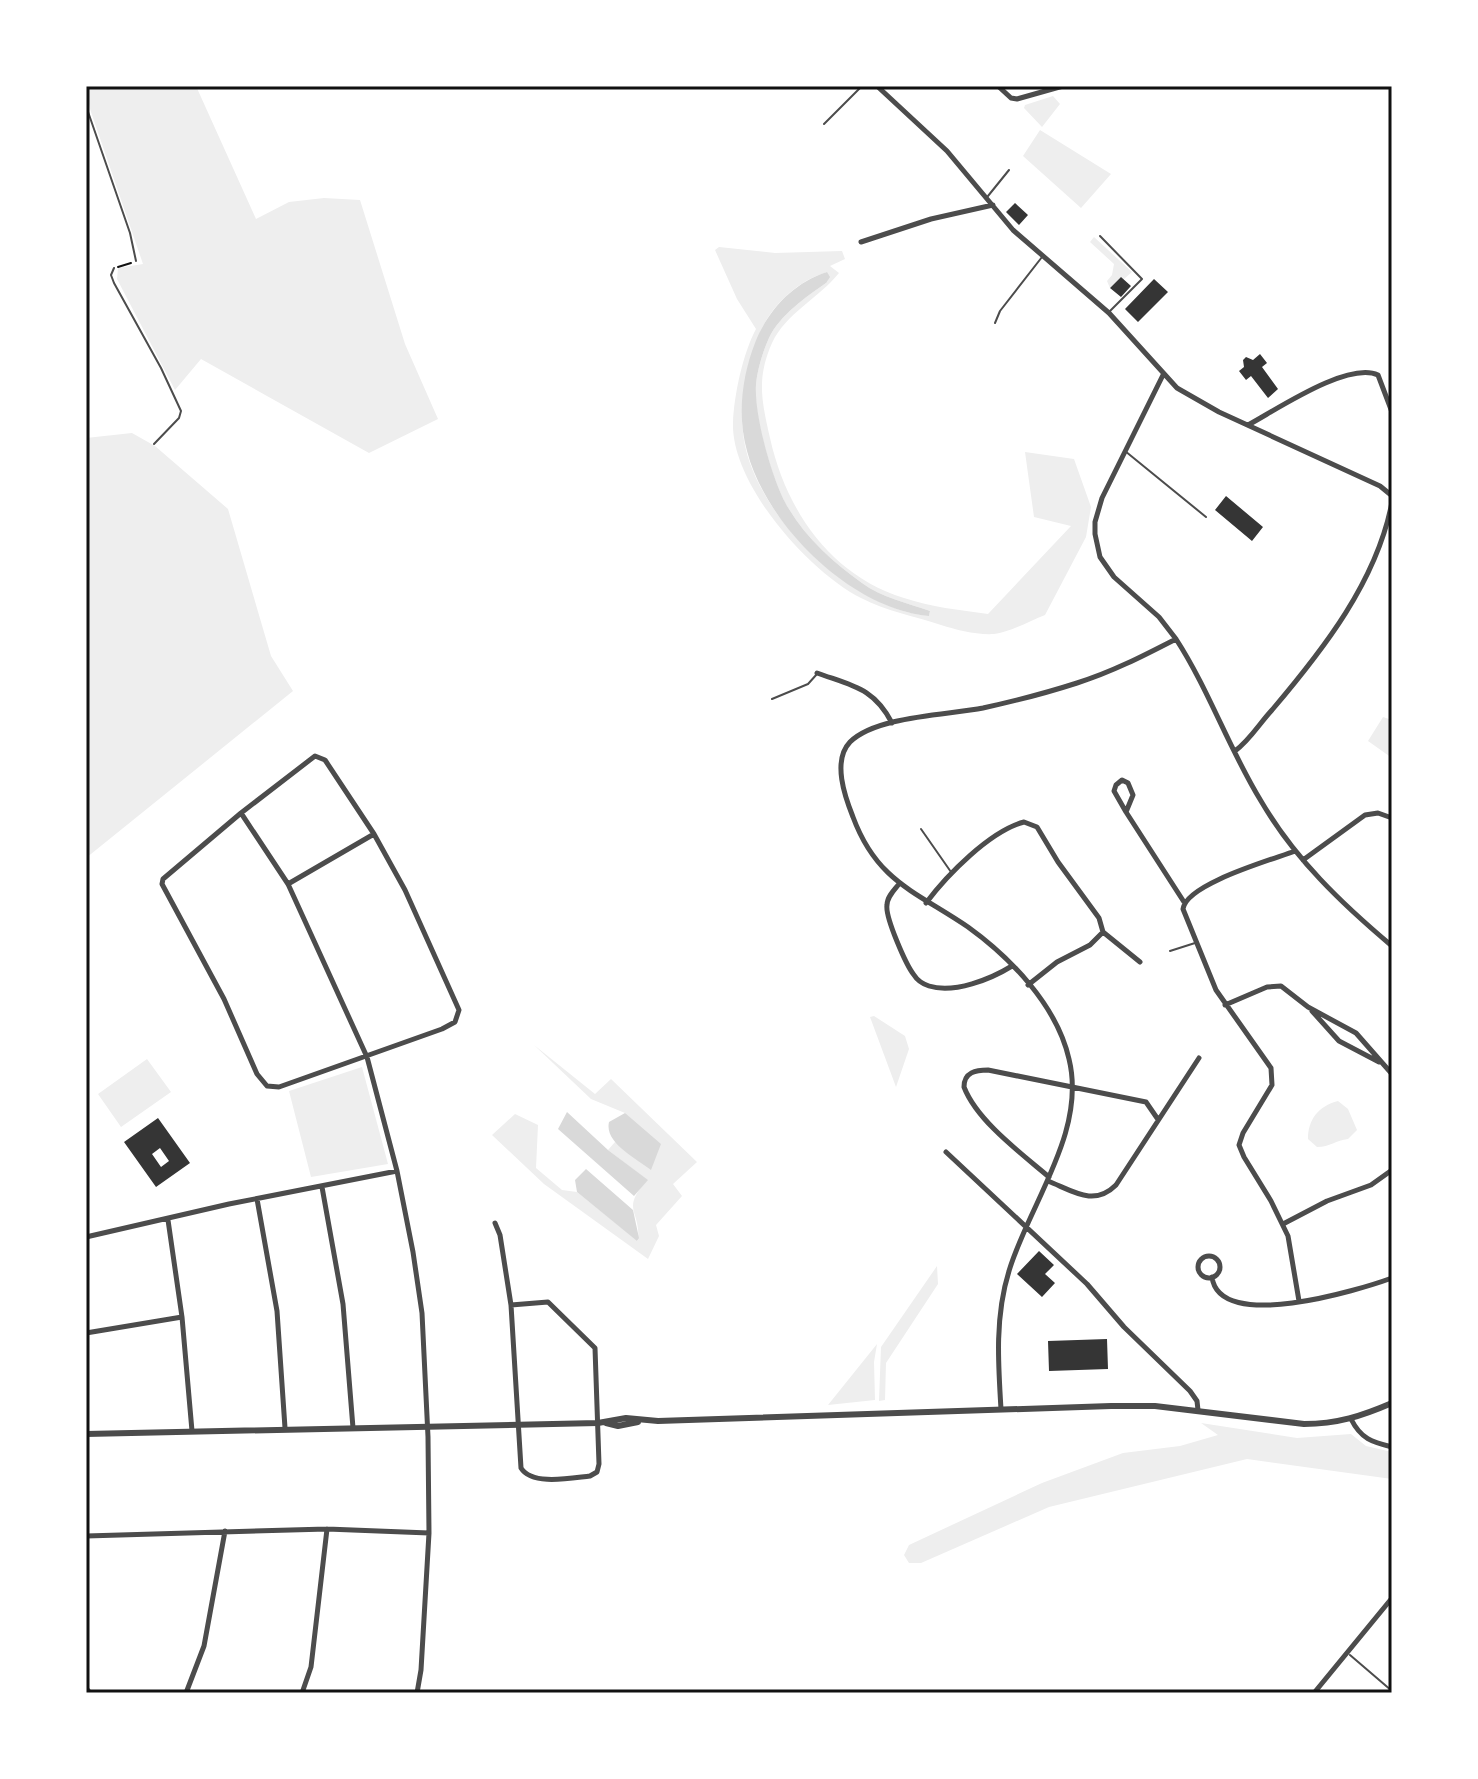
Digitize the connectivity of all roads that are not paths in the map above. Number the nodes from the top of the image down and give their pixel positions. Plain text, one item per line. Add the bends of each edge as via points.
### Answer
1 (862, 86) edge
2 (877, 86) edge
3 (998, 86) edge
4 (1063, 86) edge
5 (86, 106) edge
6 (824, 124) dead end
7 (1009, 170) dead end
8 (987, 197) junction
9 (993, 205) junction
10 (1100, 236) dead end
11 (861, 242) dead end
12 (1043, 256) junction
13 (136, 261) road end
14 (114, 268) road end
15 (1109, 313) junction
16 (995, 323) dead end
17 (1163, 375) junction
18 (1392, 412) edge
19 (1248, 425) junction
20 (154, 444) dead end
21 (1124, 450) junction
22 (1392, 496) edge
23 (1206, 517) dead end
24 (1176, 639) junction
25 (817, 673) joint
26 (772, 699) dead end
27 (892, 723) junction
28 (1235, 751) junction
29 (1126, 812) junction
30 (241, 813) junction
31 (1392, 818) edge
32 (921, 829) dead end
33 (374, 834) junction
34 (1295, 851) junction
35 (1303, 860) junction
36 (952, 873) junction
37 (288, 884) junction
38 (899, 884) junction
39 (1184, 902) junction
40 (926, 903) junction
41 (1103, 932) junction
42 (1196, 943) junction
43 (1392, 946) edge
44 (1170, 951) dead end
45 (1140, 962) dead end
46 (1012, 966) junction
47 (1028, 985) junction
48 (1225, 1005) junction
49 (1308, 1007) junction
50 (367, 1057) junction
51 (1199, 1058) dead end
52 (1381, 1063) junction
53 (1392, 1074) edge
54 (1073, 1086) junction
55 (1157, 1118) junction
56 (946, 1152) dead end
57 (1392, 1170) edge
58 (397, 1171) junction
59 (1049, 1179) junction
60 (322, 1187) junction
61 (257, 1199) junction
62 (168, 1220) junction
63 (495, 1223) dead end
64 (1283, 1224) junction
65 (1027, 1228) junction
66 (86, 1237) edge
67 (1212, 1277) junction
68 (1392, 1278) edge
69 (1299, 1301) junction
70 (511, 1305) junction
71 (182, 1317) junction
72 (86, 1333) edge
73 (1392, 1403) edge
74 (1001, 1409) junction
75 (1198, 1410) junction
76 (1351, 1419) junction
77 (600, 1423) junction
78 (519, 1424) junction
79 (428, 1426) junction
80 (285, 1428) junction
81 (353, 1428) junction
82 (192, 1431) junction
83 (86, 1434) edge
84 (1392, 1447) edge
85 (327, 1529) junction
86 (225, 1531) junction
87 (429, 1533) junction
88 (86, 1536) edge
89 (1391, 1601) edge
90 (1346, 1651) junction
91 (1392, 1691) edge
92 (186, 1693) edge
93 (302, 1693) edge
94 (417, 1693) edge
95 (1314, 1693) edge

1 - 6 lane
2 - 8 street
3 - 4 street via 1017,99
5 - 13 lane
7 - 8 lane
8 - 9 street
9 - 11 street
9 - 12 street
10 - 15 lane via 1142,279
12 - 15 street
12 - 16 lane
14 - 20 lane via 114,283 181,411
15 - 17 street
17 - 19 street via 1185,394
17 - 21 street
18 - 19 street via 1378,375 1366,372 1329,382
19 - 22 street
21 - 23 lane
21 - 24 street via 1098,511 1097,547 1114,577
22 - 28 street via 1372,561 1336,629
24 - 27 street via 1076,684
24 - 28 street
25 - 26 lane via 808,684
25 - 27 street via 871,693
27 - 38 street via 851,741 842,770 862,837
28 - 34 street
29 - 29 street via 1133,795 1122,780 1114,791
29 - 39 street
30 - 33 street via 315,756 325,760
30 - 37 street
30 - 50 street via 165,874 162,884 224,999 257,1074 267,1086 279,1087
31 - 35 street via 1365,815
32 - 36 lane
33 - 37 street
33 - 50 street via 459,1010 455,1022 442,1029
34 - 35 street
34 - 39 street via 1207,885
35 - 43 street
36 - 40 street
36 - 41 street via 1011,827 1032,823 1099,918
37 - 50 street
38 - 40 street
38 - 46 street via 887,911 909,967 923,984 961,985
39 - 42 street
40 - 46 street via 983,938
41 - 45 street
41 - 47 street
42 - 44 lane
42 - 48 street
46 - 47 street
47 - 54 street via 1062,1038
48 - 49 street via 1274,986
48 - 64 street via 1273,1075 1239,1145
49 - 52 street via 1339,1041
49 - 52 street via 1356,1033
50 - 58 street
51 - 55 street
52 - 53 street
54 - 55 street via 1146,1102
54 - 59 street
54 - 59 street via 988,1070 973,1072 964,1082 990,1124
55 - 59 street via 1108,1192 1086,1196
56 - 65 street
57 - 64 street via 1371,1185
58 - 60 street
58 - 79 street via 422,1313
59 - 65 street
60 - 61 street
60 - 81 street via 343,1304
61 - 62 street
61 - 80 street via 277,1311
62 - 66 street
62 - 71 street
63 - 70 street
64 - 69 street
65 - 74 street via 1001,1307
65 - 75 street via 1190,1391
67 - 67 street via 1199,1269 1207,1256 1220,1264
67 - 69 street via 1221,1295 1245,1305
68 - 69 street
70 - 77 street via 546,1301 594,1345
70 - 78 street
71 - 72 street
71 - 82 street
73 - 76 street
74 - 75 street
74 - 77 street via 626,1418
75 - 76 street via 1304,1424
76 - 84 street via 1361,1436
77 - 78 street
77 - 78 street via 597,1472 548,1478 523,1472
78 - 79 street
79 - 81 street
79 - 87 street
80 - 81 street
80 - 82 street
82 - 83 street
85 - 86 street
85 - 87 street
85 - 93 street via 311,1667
86 - 88 street
86 - 92 street via 204,1646
87 - 94 street
89 - 90 street
90 - 91 lane
90 - 95 street

